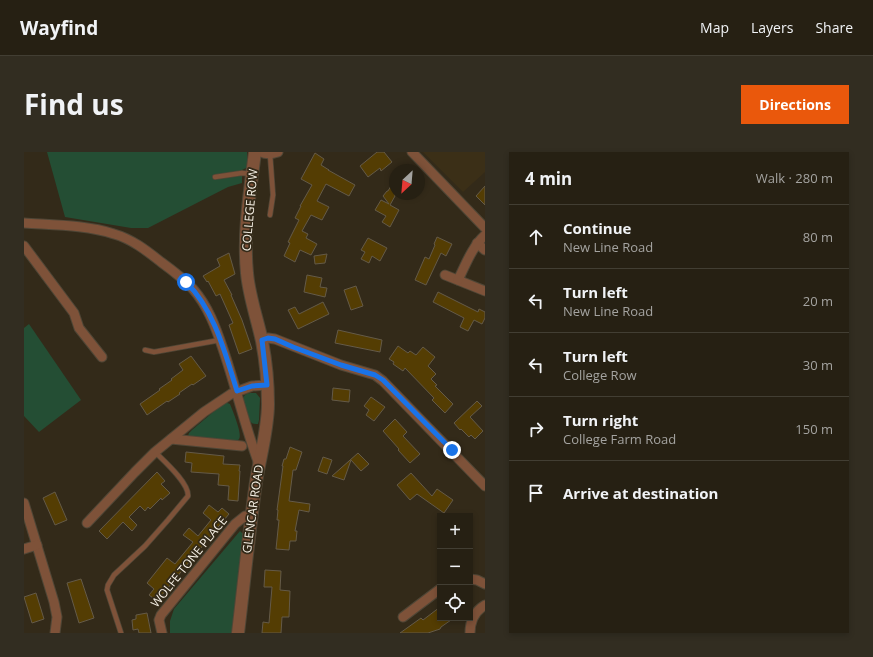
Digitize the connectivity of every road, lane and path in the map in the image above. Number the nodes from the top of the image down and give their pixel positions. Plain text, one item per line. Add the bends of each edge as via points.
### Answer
1 (255, 152) edge
2 (412, 152) edge
3 (270, 153) edge
4 (252, 174) junction
5 (215, 177) dead end
6 (270, 215) dead end
7 (24, 223) edge
8 (485, 228) edge
9 (485, 235) edge
10 (477, 243) junction
11 (24, 246) edge
12 (485, 250) edge
13 (445, 274) dead end
14 (458, 280) junction
15 (485, 291) edge
16 (220, 340) junction
17 (262, 340) junction
18 (145, 350) dead end
19 (102, 358) dead end
20 (267, 385) junction
21 (237, 391) junction
22 (266, 430) junction
23 (248, 432) junction
24 (171, 440) junction
25 (242, 446) dead end
26 (155, 452) junction
27 (259, 464) junction
28 (485, 486) edge
29 (24, 503) edge
30 (252, 516) junction
31 (87, 523) dead end
32 (37, 545) junction
33 (24, 549) edge
34 (473, 579) edge
35 (485, 584) edge
36 (437, 591) edge
37 (485, 605) edge
38 (403, 617) dead end
39 (55, 633) edge
40 (121, 633) edge
41 (162, 633) edge
42 (238, 633) edge
43 (470, 633) edge

1 - 4 street, COLLEGE ROW
2 - 8 street
3 - 6 lane via 273,195
4 - 5 lane
4 - 17 street, COLLEGE ROW via 245,245 249,291
7 - 16 street via 103,231 138,245 193,289 207,310
9 - 10 street
10 - 12 street
10 - 14 street
11 - 19 street via 74,313 79,328
13 - 14 street
14 - 15 street
16 - 18 lane via 154,352
16 - 21 street
17 - 20 street, COLLEGE ROW
17 - 28 street via 275,339 383,380
20 - 21 street
20 - 22 street, GLENCAR ROAD
21 - 23 street
21 - 24 street via 204,412
22 - 23 street
22 - 27 street, GLENCAR ROAD
23 - 27 street
24 - 25 street
24 - 26 street
26 - 31 street
26 - 40 lane via 179,477 188,491 188,496 145,546 114,574 108,585 107,590
27 - 30 street, GLENCAR ROAD
29 - 32 street
30 - 41 street, WOLFE TONE PLACE via 244,516 235,524 161,615 159,620
30 - 42 street, GLENCAR ROAD
32 - 33 street
32 - 39 street via 56,609
34 - 35 street
36 - 38 street
37 - 43 street via 475,614

